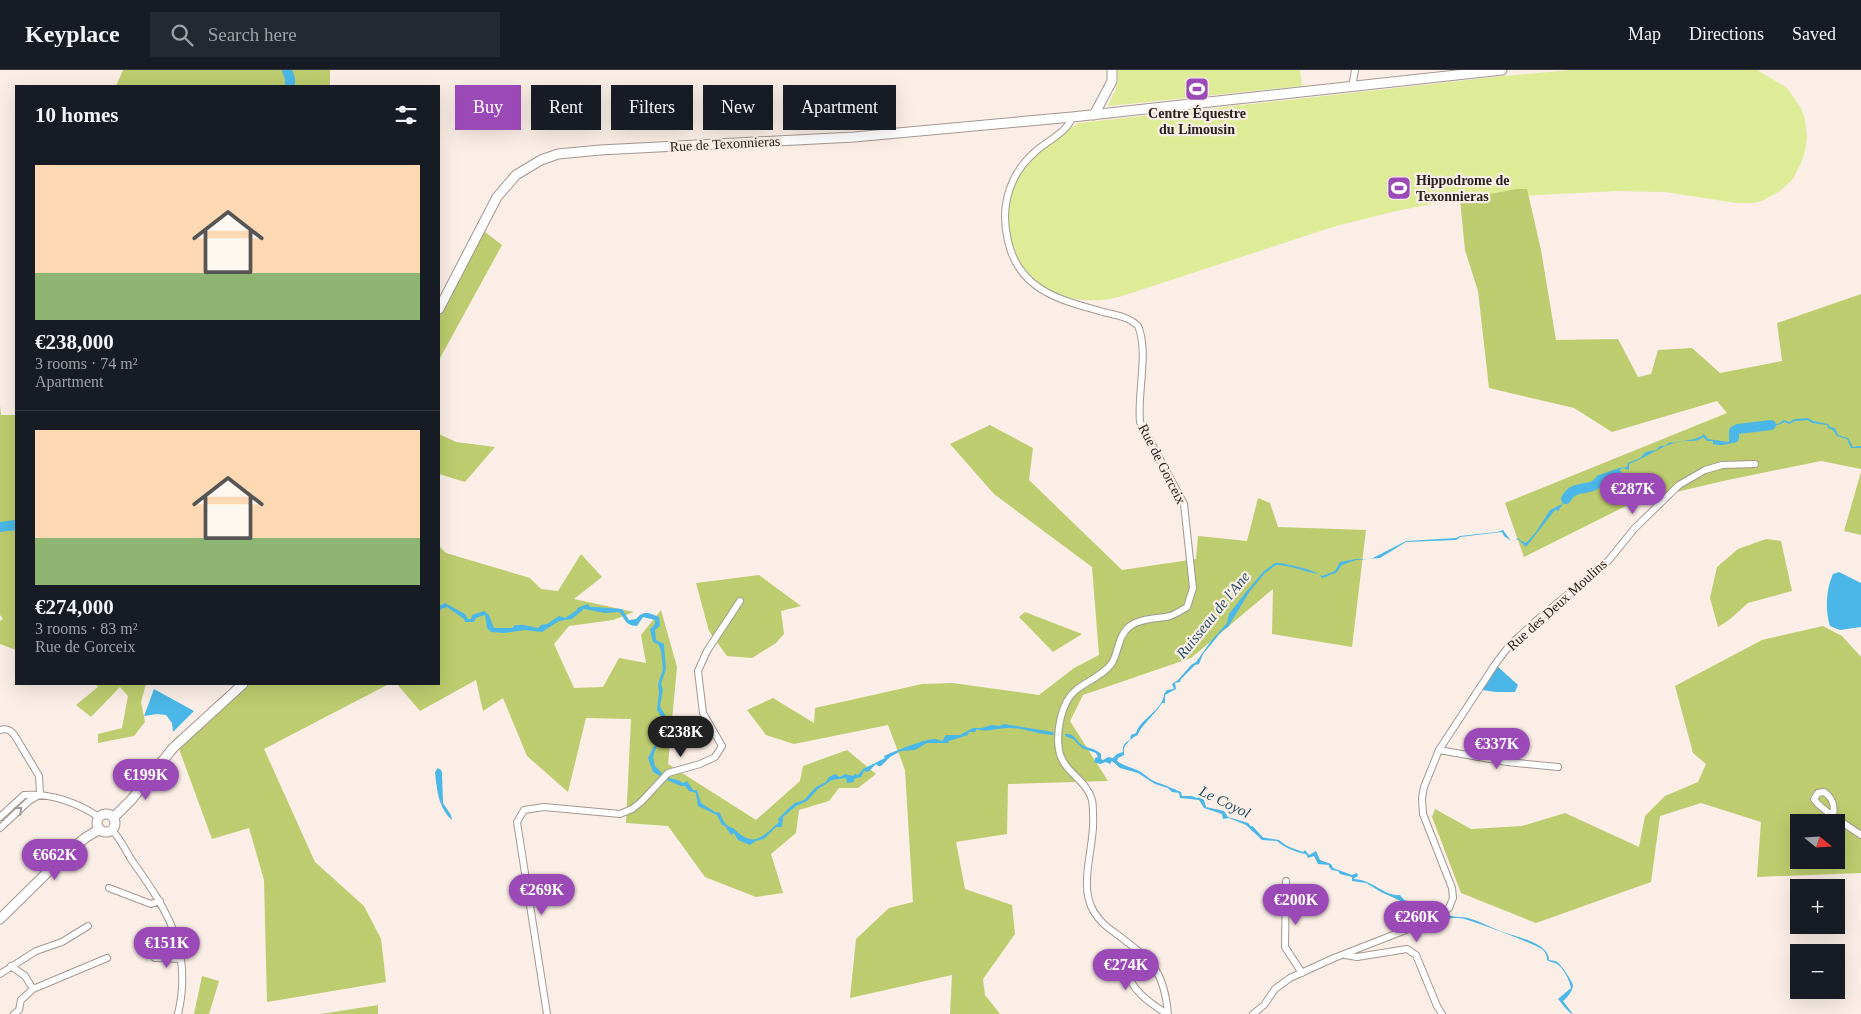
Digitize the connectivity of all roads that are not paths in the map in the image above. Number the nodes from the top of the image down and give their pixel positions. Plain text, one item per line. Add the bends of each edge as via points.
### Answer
1 (1112, 70) edge
2 (1355, 70) edge
3 (1502, 70) edge
4 (1352, 87) junction
5 (1094, 115) junction
6 (1072, 117) junction
7 (440, 306) edge
8 (1755, 464) dead end
9 (740, 601) dead end
10 (242, 685) edge
11 (0, 730) edge
12 (1439, 750) junction
13 (1558, 767) dead end
14 (40, 794) junction
15 (0, 817) edge
16 (99, 817) junction
17 (114, 817) junction
18 (1845, 824) edge
19 (0, 828) edge
20 (100, 830) junction
21 (112, 830) junction
22 (1861, 835) edge
23 (1286, 881) dead end
24 (109, 888) dead end
25 (160, 901) junction
26 (0, 919) edge
27 (88, 926) dead end
28 (1136, 949) junction
29 (1343, 954) junction
30 (108, 958) dead end
31 (154, 958) dead end
32 (181, 959) junction
33 (11, 966) junction
34 (1302, 973) junction
35 (0, 974) edge
36 (33, 989) junction
37 (14, 1014) edge
38 (178, 1014) edge
39 (547, 1014) edge
40 (1168, 1014) edge
41 (1253, 1014) edge
42 (1442, 1014) edge

1 - 5 main road via 1112,81
2 - 4 street
3 - 4 main road, Rue de Texonnieras
4 - 5 main road, Rue de Texonnieras
5 - 6 main road, Rue de Texonnieras
6 - 7 main road, Rue de Texonnieras via 854,137 558,154 516,175 497,197
6 - 28 street, Rue de Gorceix via 1066,128 1036,150 1020,167 1013,181 1005,208 1010,248 1027,276 1044,292 1126,318 1138,326 1143,344 1140,422 1184,504 1193,588 1187,607 1172,615 1131,625 1122,635 1112,663 1074,691 1062,712 1058,734 1059,752 1065,764 1092,799 1094,818 1087,893 1092,909 1100,922
8 - 12 street, Rue des Deux Moulins via 1722,465 1705,470 1679,485 1634,529 1609,560 1509,646
9 - 39 street via 707,651 698,671 703,713 722,746 715,757 668,772 641,802 620,814 544,807 524,810 517,822
10 - 17 main road via 174,748
11 - 14 street via 11,731 15,736 38,776
12 - 13 street
12 - 29 street, Rue des Deux Moulins via 1424,787 1423,814 1452,888 1449,908 1434,920
14 - 15 street via 24,795
14 - 16 street via 67,801
19 -> 14 street
16 - 17 main road via 107,813
16 - 20 main road
17 - 21 main road via 116,824
18 - 22 street
20 - 21 main road
20 - 26 main road via 67,853
21 - 25 street
23 - 34 street via 1285,947
24 - 25 street via 151,904
25 - 32 street via 173,928
27 - 33 street via 62,942 36,950
28 - 40 street, Rue de Gorceix via 1157,969 1166,994
28 - 40 street via 1128,968 1131,978 1145,1000
29 - 34 street, Rue des Deux Moulins
29 - 42 street via 1357,957 1407,949 1416,955
30 - 36 street
31 - 32 street
32 - 38 street
33 - 35 street
33 - 36 street via 25,976
34 - 41 street, Rue des Deux Moulins via 1275,989
36 - 37 street via 20,1000 19,1010

